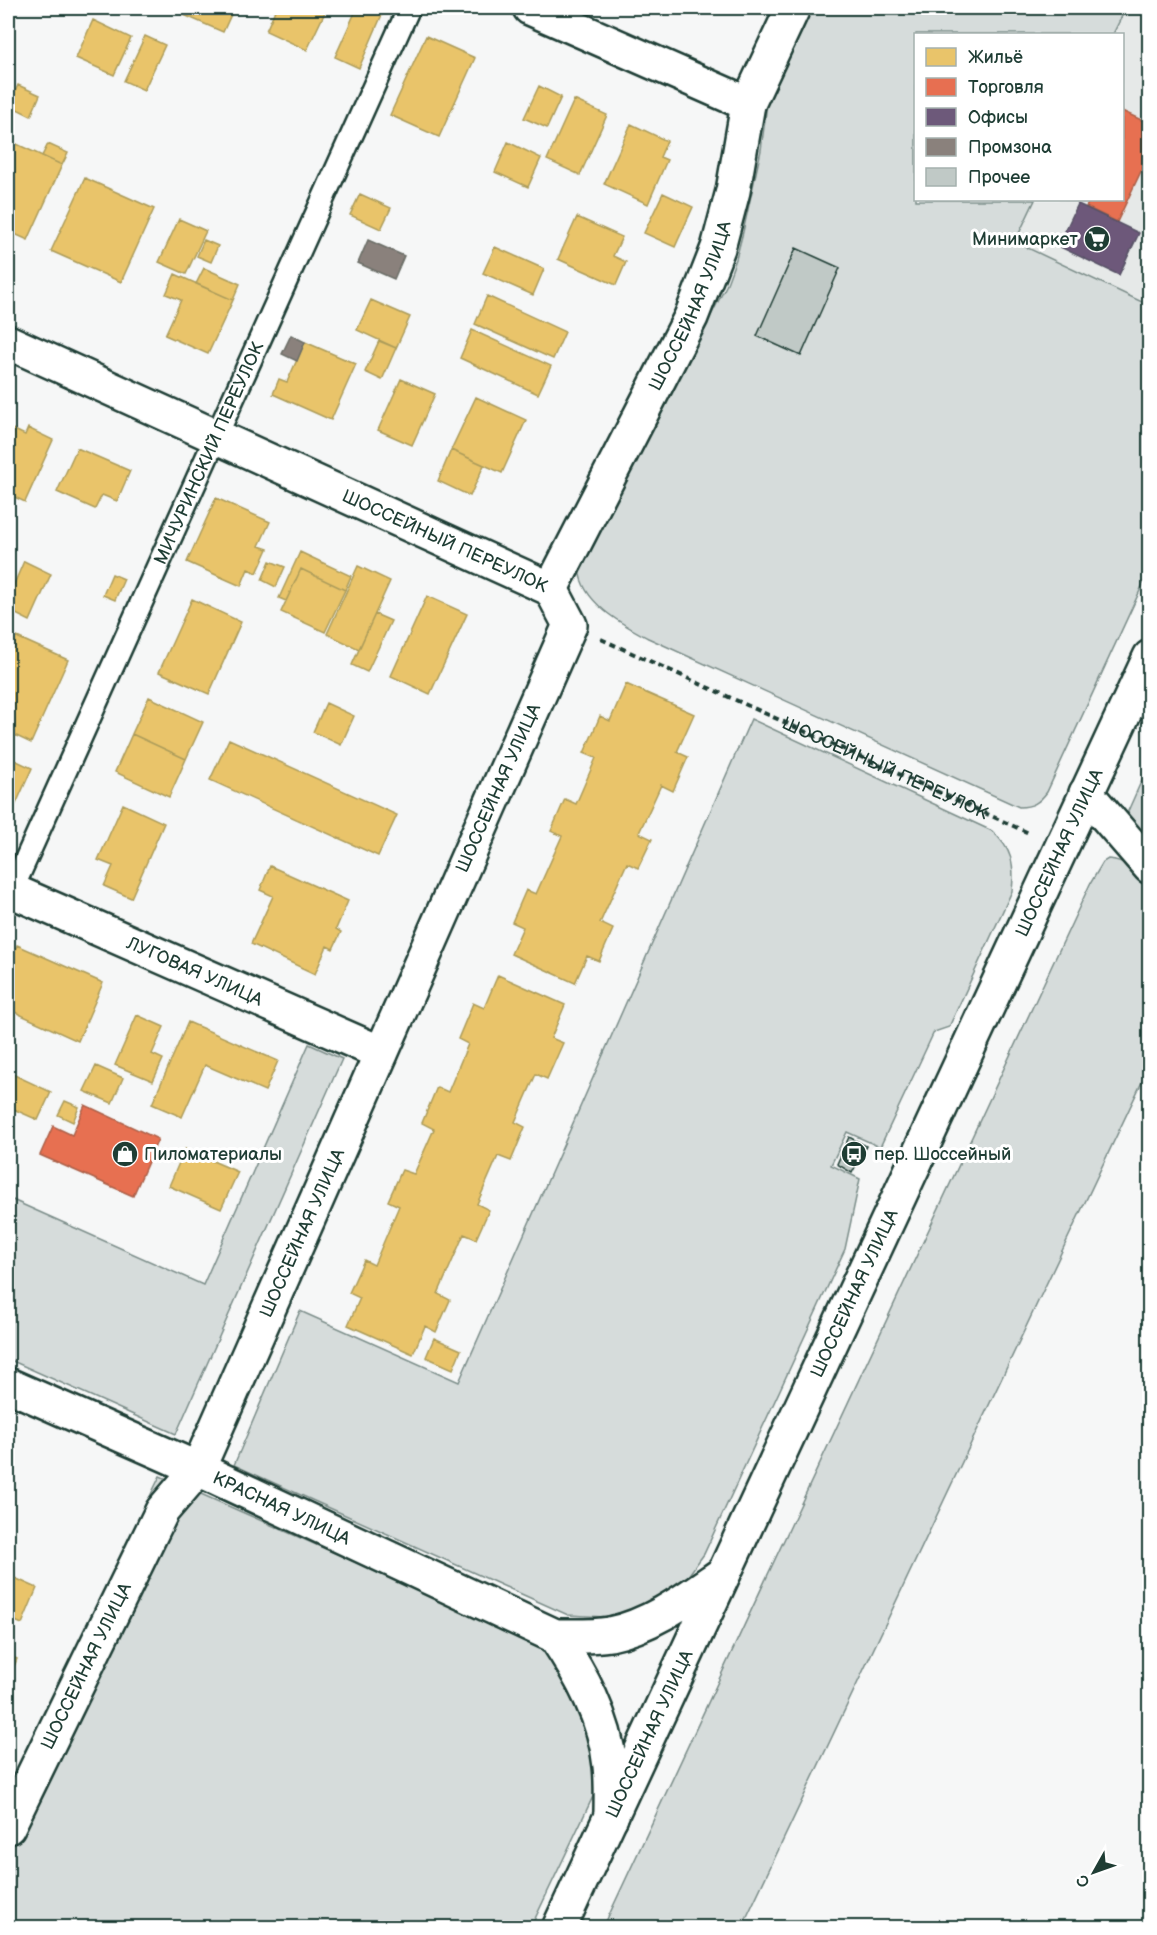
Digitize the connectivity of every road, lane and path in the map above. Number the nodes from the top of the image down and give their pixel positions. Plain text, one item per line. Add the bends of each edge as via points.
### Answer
1 (409, 8) edge
2 (530, 8) edge
3 (793, 8) edge
4 (748, 104) junction
5 (8, 342) edge
6 (216, 437) junction
7 (551, 589) junction
8 (570, 625) junction
9 (1149, 657) edge
10 (1086, 793) junction
11 (1060, 847) junction
12 (1149, 867) edge
13 (9, 893) edge
14 (381, 1053) junction
15 (8, 1385) edge
16 (198, 1469) junction
17 (724, 1573) junction
18 (555, 1636) junction
19 (611, 1817) junction
20 (8, 1827) edge
21 (559, 1928) edge

1 - 6 lane, МИЧУРИНСКИЙ ПЕРЕУЛОК
2 - 4 street
3 - 4 street, ШОССЕЙНАЯ УЛИЦА
4 - 7 street, ШОССЕЙНАЯ УЛИЦА via 733,191 700,296
5 - 6 street, ШОССЕЙНЫЙ ПЕРЕУЛОК
6 - 7 street, ШОССЕЙНЫЙ ПЕРЕУЛОК
6 - 13 lane, МИЧУРИНСКИЙ ПЕРЕУЛОК
7 - 8 street, ШОССЕЙНЫЙ ПЕРЕУЛОК
8 - 11 path, ШОССЕЙНЫЙ ПЕРЕУЛОК
8 - 14 street, ШОССЕЙНАЯ УЛИЦА
9 - 10 street, ШОССЕЙНАЯ УЛИЦА
10 - 11 street, ШОССЕЙНАЯ УЛИЦА
10 - 12 street
11 - 17 street, ШОССЕЙНАЯ УЛИЦА
13 - 14 street, ЛУГОВАЯ УЛИЦА
14 - 16 street, ШОССЕЙНАЯ УЛИЦА
15 - 16 street, КРАСНАЯ УЛИЦА
16 - 18 street, КРАСНАЯ УЛИЦА
16 - 20 street, ШОССЕЙНАЯ УЛИЦА via 162,1511
17 - 18 street via 644,1623 611,1634
17 - 19 street, ШОССЕЙНАЯ УЛИЦА
18 - 19 street via 579,1671 604,1735 610,1766
19 - 21 street, ШОССЕЙНАЯ УЛИЦА

